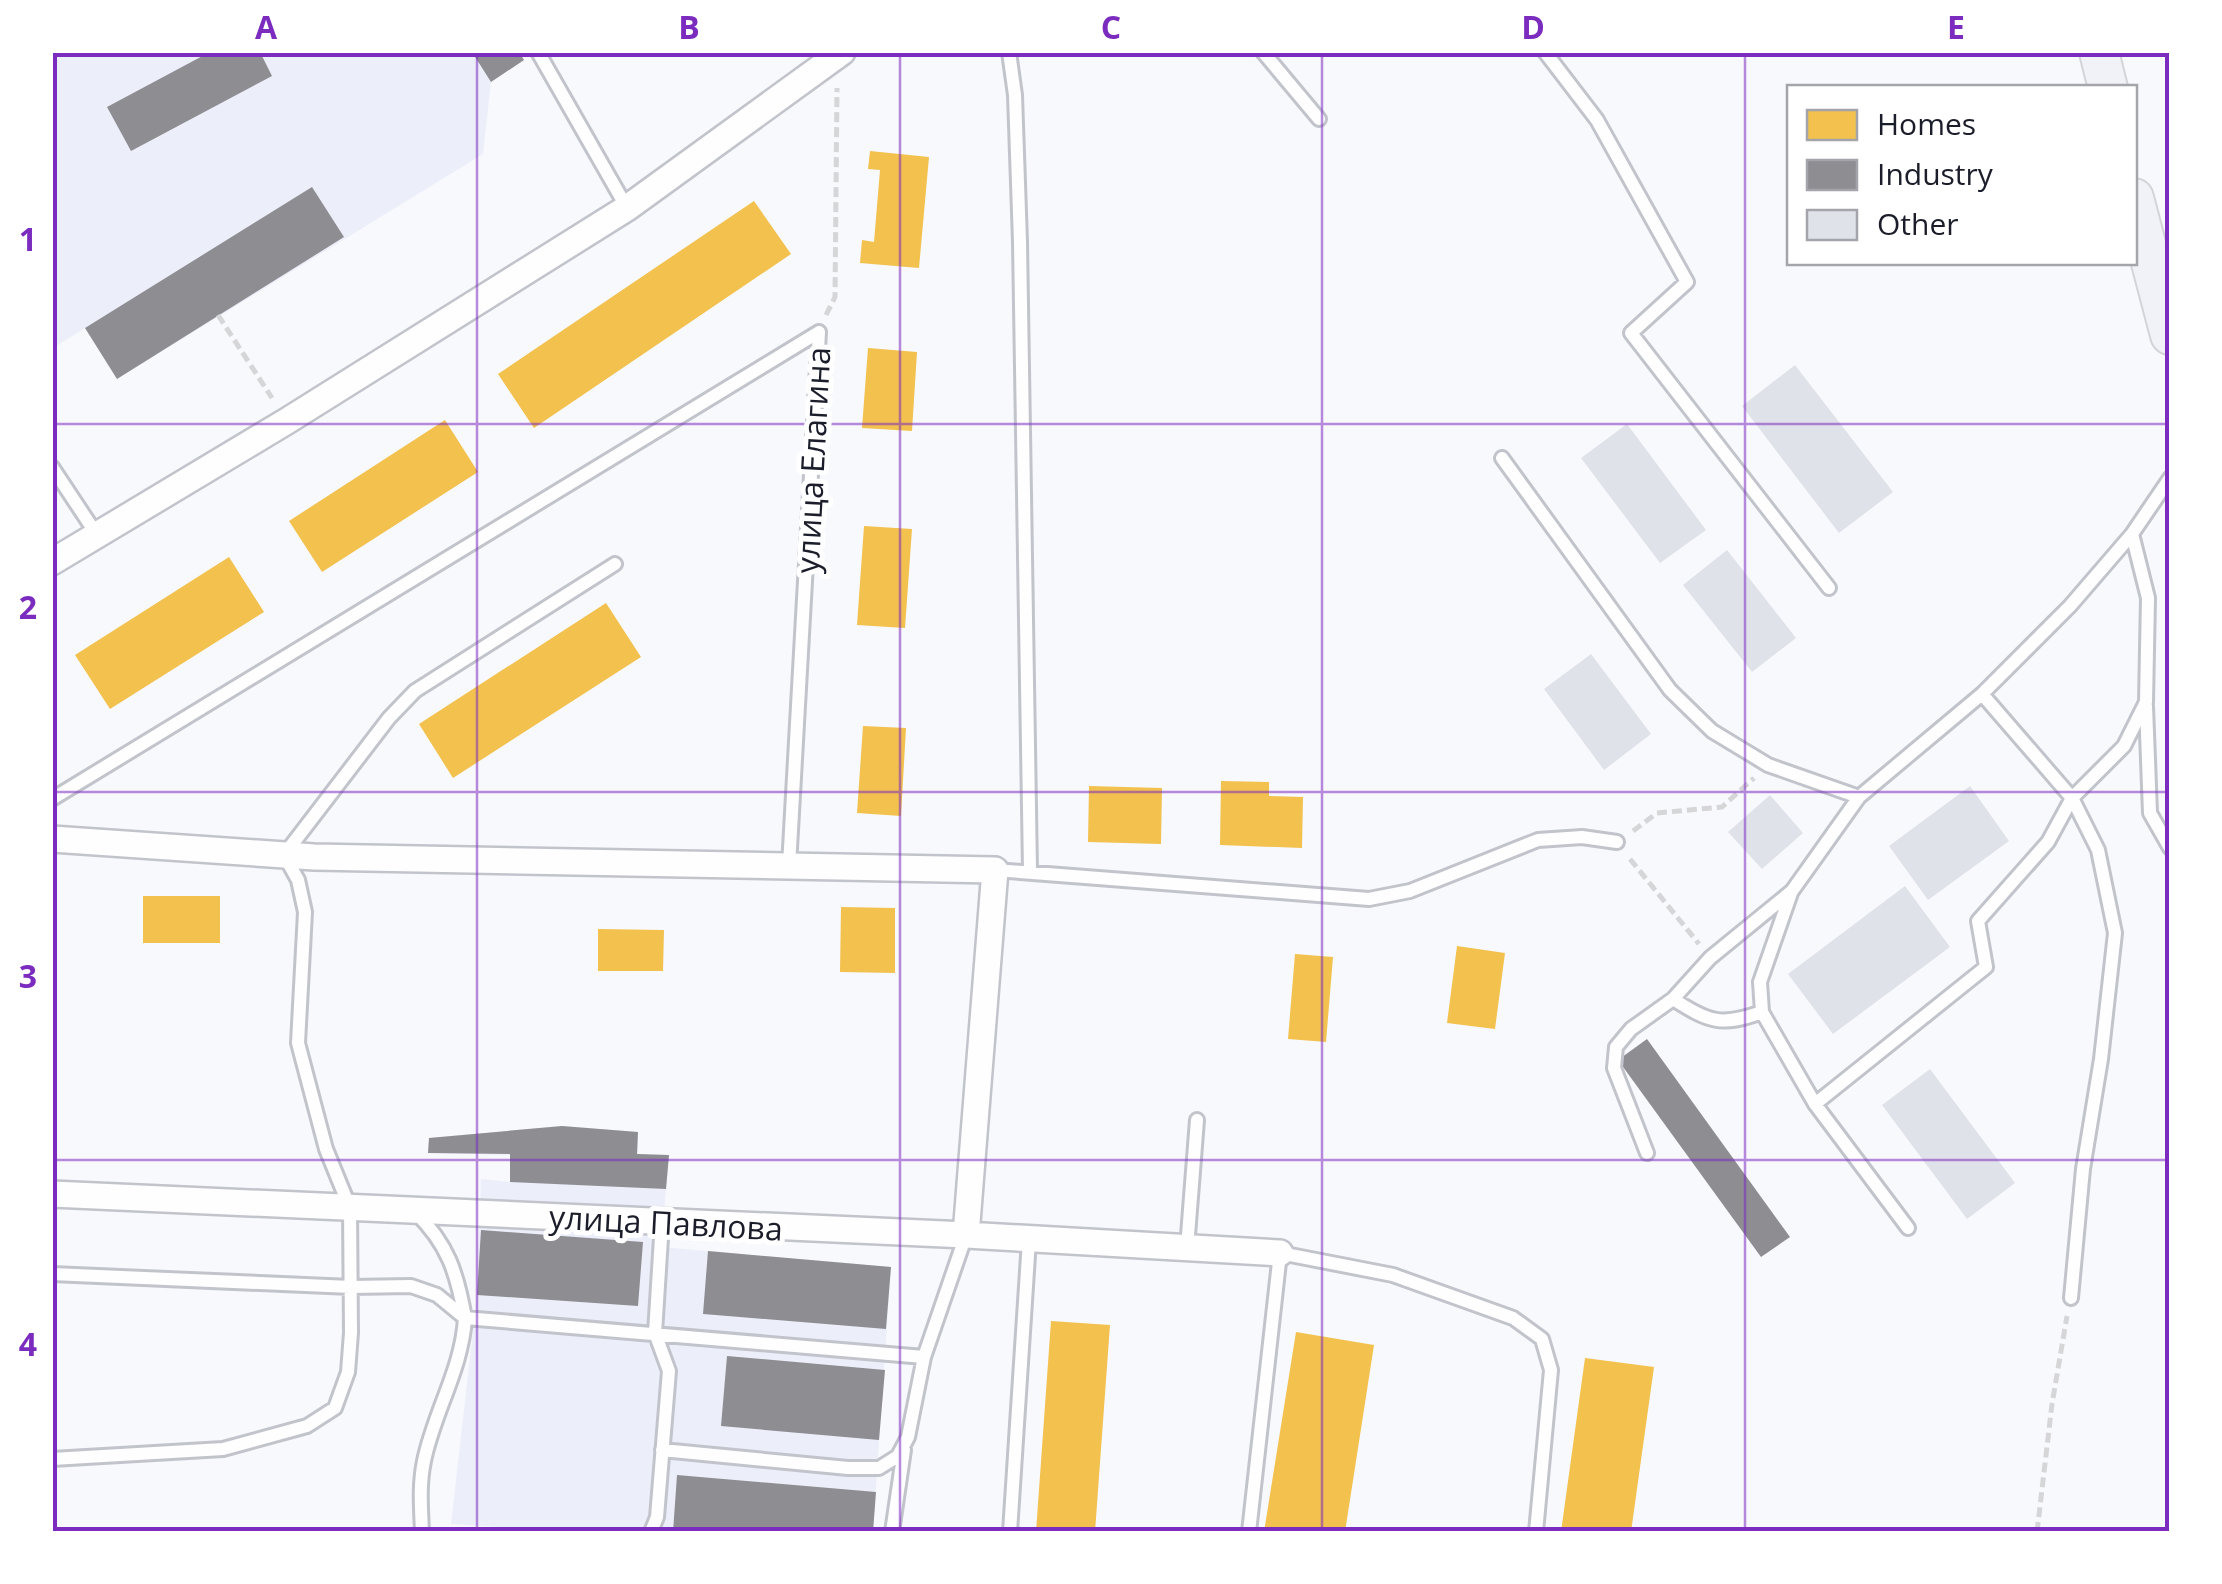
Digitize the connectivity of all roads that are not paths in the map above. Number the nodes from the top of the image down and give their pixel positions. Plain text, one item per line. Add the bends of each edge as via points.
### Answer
1 (538, 52) edge
2 (1009, 52) edge
3 (1263, 52) edge
4 (1545, 52) edge
5 (2099, 52) edge
6 (839, 55) edge
7 (2107, 85) edge
8 (1319, 119) dead end
9 (626, 208) junction
10 (2137, 209) edge
11 (2170, 335) edge
12 (1502, 458) dead end
13 (52, 467) edge
14 (2170, 478) edge
15 (2132, 534) junction
16 (97, 536) junction
17 (52, 562) edge
18 (614, 564) dead end
19 (1829, 588) dead end
20 (1982, 694) junction
21 (2146, 702) junction
22 (1859, 797) junction
23 (2072, 798) junction
24 (52, 799) edge
25 (52, 838) edge
26 (1616, 842) road end
27 (2170, 848) edge
28 (284, 855) junction
29 (790, 866) junction
30 (994, 870) junction
31 (1030, 871) junction
32 (1792, 891) junction
33 (1672, 1000) junction
34 (1762, 1012) junction
35 (1815, 1104) junction
36 (1197, 1120) dead end
37 (1647, 1154) dead end
38 (52, 1194) edge
39 (350, 1208) junction
40 (413, 1210) junction
41 (662, 1222) junction
42 (1908, 1228) dead end
43 (966, 1235) junction
44 (1029, 1240) junction
45 (1187, 1248) junction
46 (1280, 1253) junction
47 (52, 1274) edge
48 (351, 1287) junction
49 (2071, 1298) road end
50 (464, 1318) junction
51 (655, 1333) junction
52 (924, 1357) junction
53 (905, 1442) junction
54 (662, 1450) junction
55 (52, 1460) edge
56 (422, 1532) edge
57 (651, 1532) edge
58 (892, 1532) edge
59 (1010, 1532) edge
60 (1248, 1532) edge
61 (1536, 1532) edge

1 - 9 lane
2 - 31 lane via 1020,242
3 - 8 lane
4 - 19 lane via 1597,120 1687,282 1632,333
5 - 7 main road
6 - 9 street
9 - 16 street
10 - 11 main road
12 - 22 lane via 1670,690 1712,730 1768,765
13 - 16 lane
14 - 15 lane
15 - 20 lane
15 - 21 lane via 2148,598
16 - 17 street
18 - 28 lane via 415,692
20 - 22 lane
20 - 23 lane
21 - 23 lane via 2124,746
21 - 27 lane via 2150,813
22 - 32 lane
23 - 35 lane via 2048,842 1978,921 1986,967
23 - 49 lane via 2098,850 2115,933
24 - 29 lane, улица Елагина via 819,332
25 - 28 street
26 - 31 lane via 1538,840 1410,890 1369,899
28 - 29 street
28 - 39 lane via 305,912 298,1043 326,1150
29 - 30 street
30 - 31 lane
30 - 43 street
32 - 33 lane via 1710,958
32 - 34 lane via 1760,982
33 - 34 lane via 1707,1020 1734,1022
33 - 37 lane via 1616,1047 1614,1068
34 - 35 lane
35 - 42 lane
36 - 45 lane
38 - 39 street, улица Павлова
39 - 40 street, улица Павлова
39 - 48 lane
40 - 41 street, улица Павлова
40 - 50 lane via 437,1233 450,1260
41 - 43 street, улица Павлова
41 - 51 lane
43 - 44 street, улица Павлова
43 - 52 lane
44 - 45 street, улица Павлова
44 - 59 lane
45 - 46 street, улица Павлова
46 - 60 lane
46 - 61 lane via 1393,1275 1513,1318 1542,1339 1552,1370
47 - 48 lane
48 - 50 lane via 412,1286 437,1295
48 - 55 lane via 348,1372 335,1408 308,1426 223,1450
50 - 51 lane
50 - 56 lane via 460,1356 424,1457
51 - 52 lane
51 - 54 lane via 669,1371
52 - 53 lane
53 - 54 lane via 879,1468
53 - 58 lane
54 - 57 lane

